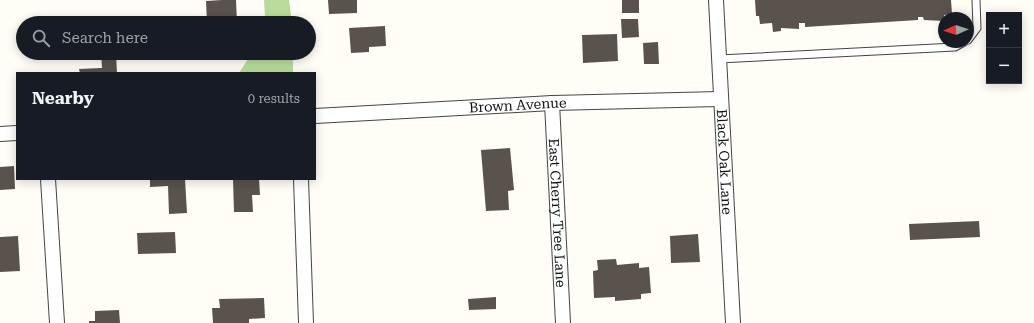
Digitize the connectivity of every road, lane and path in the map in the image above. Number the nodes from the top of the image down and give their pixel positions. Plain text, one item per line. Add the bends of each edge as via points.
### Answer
1 (716, 0) edge
2 (976, 0) edge
3 (974, 32) edge
4 (938, 48) edge
5 (719, 59) junction
6 (720, 99) junction
7 (552, 103) junction
8 (316, 116) edge
9 (16, 133) edge
10 (0, 134) edge
11 (48, 180) edge
12 (301, 180) edge
13 (57, 323) edge
14 (306, 323) edge
15 (563, 323) edge
16 (733, 323) edge

1 - 5 street, Black Oak Lane
2 - 3 lane via 977,28
4 - 5 lane
5 - 6 street, Black Oak Lane
6 - 7 street, Brown Avenue
6 - 16 street, Black Oak Lane
7 - 8 street, Brown Avenue
7 - 15 street, East Cherry Tree Lane
9 - 10 street
11 - 13 street
12 - 14 street

